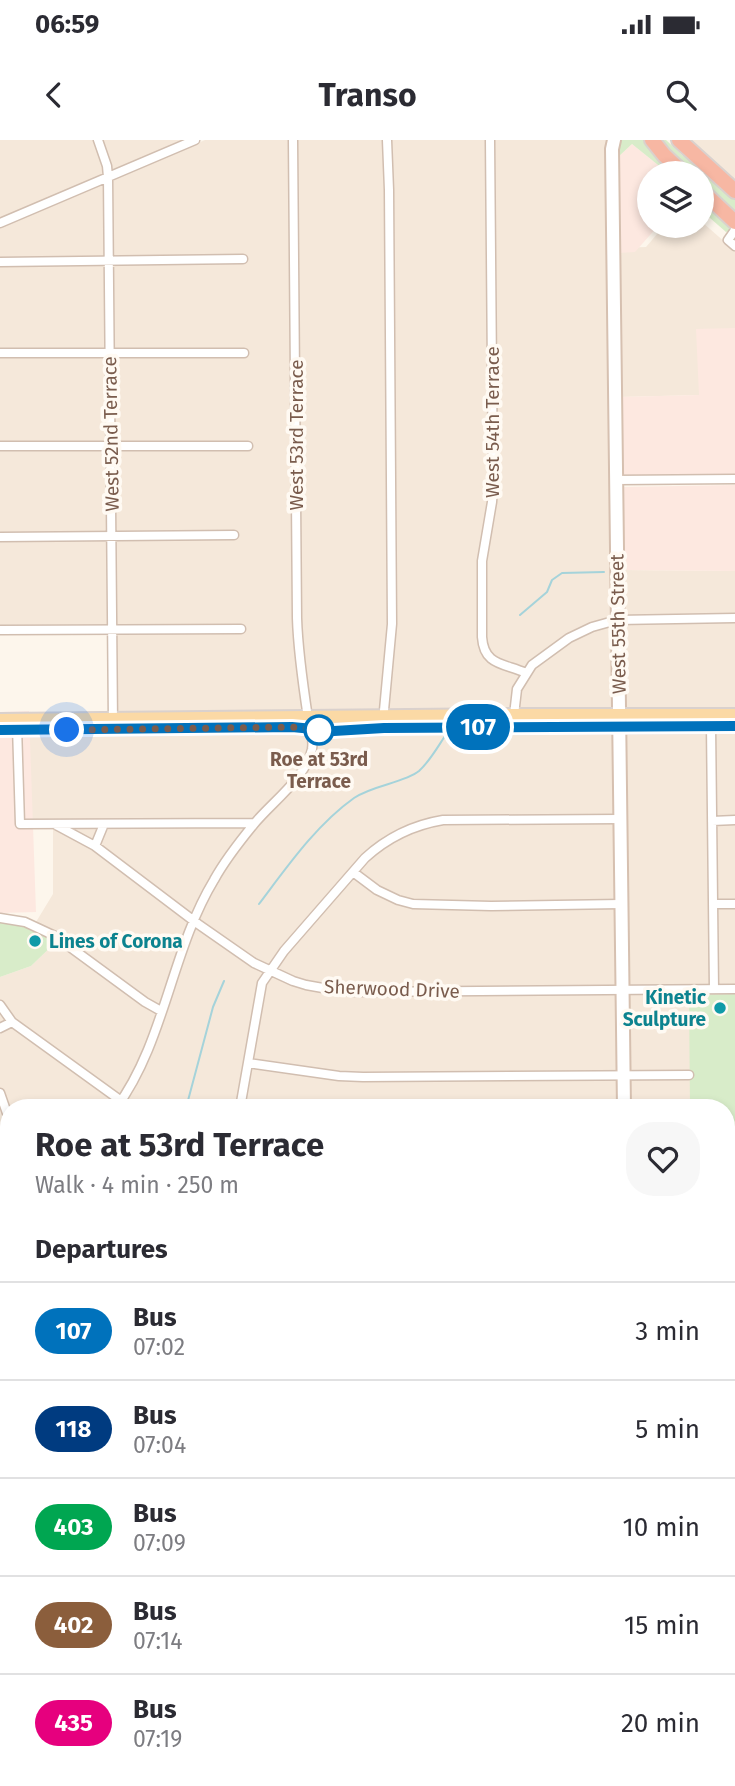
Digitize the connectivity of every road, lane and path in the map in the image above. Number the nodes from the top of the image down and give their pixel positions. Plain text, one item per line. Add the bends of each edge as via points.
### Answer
1 (98, 140) edge
2 (195, 140) edge
3 (293, 140) edge
4 (387, 140) edge
5 (491, 140) edge
6 (614, 140) edge
7 (652, 140) edge
8 (679, 140) edge
9 (670, 161) edge
10 (108, 177) junction
11 (735, 191) edge
12 (714, 202) edge
13 (735, 222) edge
14 (0, 223) edge
15 (735, 230) edge
16 (735, 246) edge
17 (243, 259) dead end
18 (108, 261) junction
19 (0, 262) edge
20 (0, 353) edge
21 (110, 353) junction
22 (244, 353) dead end
23 (0, 446) edge
24 (110, 446) junction
25 (248, 446) dead end
26 (735, 479) edge
27 (616, 480) junction
28 (234, 535) dead end
29 (112, 536) junction
30 (0, 537) edge
31 (735, 618) edge
32 (617, 620) junction
33 (241, 629) dead end
34 (0, 630) edge
35 (112, 630) junction
36 (526, 673) junction
37 (514, 715) junction
38 (735, 715) edge
39 (0, 720) edge
40 (619, 720) junction
41 (309, 723) junction
42 (383, 723) junction
43 (113, 724) junction
44 (17, 725) junction
45 (711, 726) junction
46 (735, 726) edge
47 (0, 730) edge
48 (620, 819) junction
49 (735, 820) edge
50 (712, 821) junction
51 (254, 823) junction
52 (104, 824) junction
53 (56, 825) junction
54 (95, 846) junction
55 (353, 872) junction
56 (621, 904) junction
57 (713, 904) junction
58 (735, 904) edge
59 (0, 918) edge
60 (193, 920) junction
61 (270, 971) junction
62 (714, 989) junction
63 (735, 989) edge
64 (622, 990) junction
65 (0, 1005) edge
66 (161, 1011) junction
67 (12, 1022) junction
68 (0, 1028) edge
69 (248, 1063) junction
70 (689, 1075) dead end
71 (624, 1076) junction
72 (112, 1099) edge
73 (121, 1099) edge
74 (242, 1099) edge
75 (624, 1099) edge

1 - 10 street, West 52nd Terrace
2 - 10 street
3 - 41 street, West 53rd Terrace via 298,644
4 - 42 street via 392,624
5 - 36 street, West 54th Terrace via 493,488 482,561 482,637 487,656 494,662
6 - 27 street, West 55th Street
7 - 9 highway
8 - 11 highway
10 - 14 street
10 - 18 street, West 52nd Terrace
12 - 13 highway
15 - 16 street via 728,240
17 - 18 street
18 - 19 street
18 - 21 street, West 52nd Terrace
20 - 21 street
21 - 22 street
21 - 24 street, West 52nd Terrace
23 - 24 street
24 - 25 street
24 - 29 street, West 52nd Terrace
26 - 27 street
27 - 32 street, West 55th Street
28 - 29 street
29 - 30 street
29 - 35 street, West 52nd Terrace
31 - 32 street
32 - 36 street via 569,638
32 - 40 street, West 55th Street
33 - 35 street
34 - 35 street
35 - 43 street, West 52nd Terrace
36 - 37 street via 517,689
37 - 40 main road
37 - 42 main road
38 - 40 main road
39 - 44 main road
40 - 42 main road
40 - 45 main road
40 - 48 street, West 55th Street
41 - 42 main road via 334,731
41 - 43 main road via 292,727
41 - 51 street, West 53rd Terrace via 313,736 306,768
43 - 44 main road
44 - 47 main road
44 - 53 street via 20,824
45 - 46 main road
45 - 50 street
48 - 55 street via 426,823 389,839
48 - 56 street, West 55th Street
49 - 50 street
50 - 57 street
51 - 52 street
51 - 60 street, West 53rd Terrace via 214,879
52 - 53 street
52 - 54 street
53 - 54 street, Sherwood Drive
54 - 60 street, Sherwood Drive
55 - 56 street via 377,890 413,905
55 - 61 street
56 - 64 street, West 55th Street
57 - 58 street
57 - 62 street
59 - 66 street via 25,922 55,936
60 - 61 street, Sherwood Drive
60 - 66 street, West 53rd Terrace
61 - 64 street, Sherwood Drive via 334,990
61 - 69 street via 262,983
62 - 63 street, Sherwood Drive
62 - 64 street, Sherwood Drive
64 - 71 street, West 55th Street
65 - 67 street
66 - 73 street, West 53rd Terrace via 137,1074
67 - 68 street
67 - 72 street
69 - 71 street via 363,1077
69 - 74 street
70 - 71 street
71 - 75 street, West 55th Street

